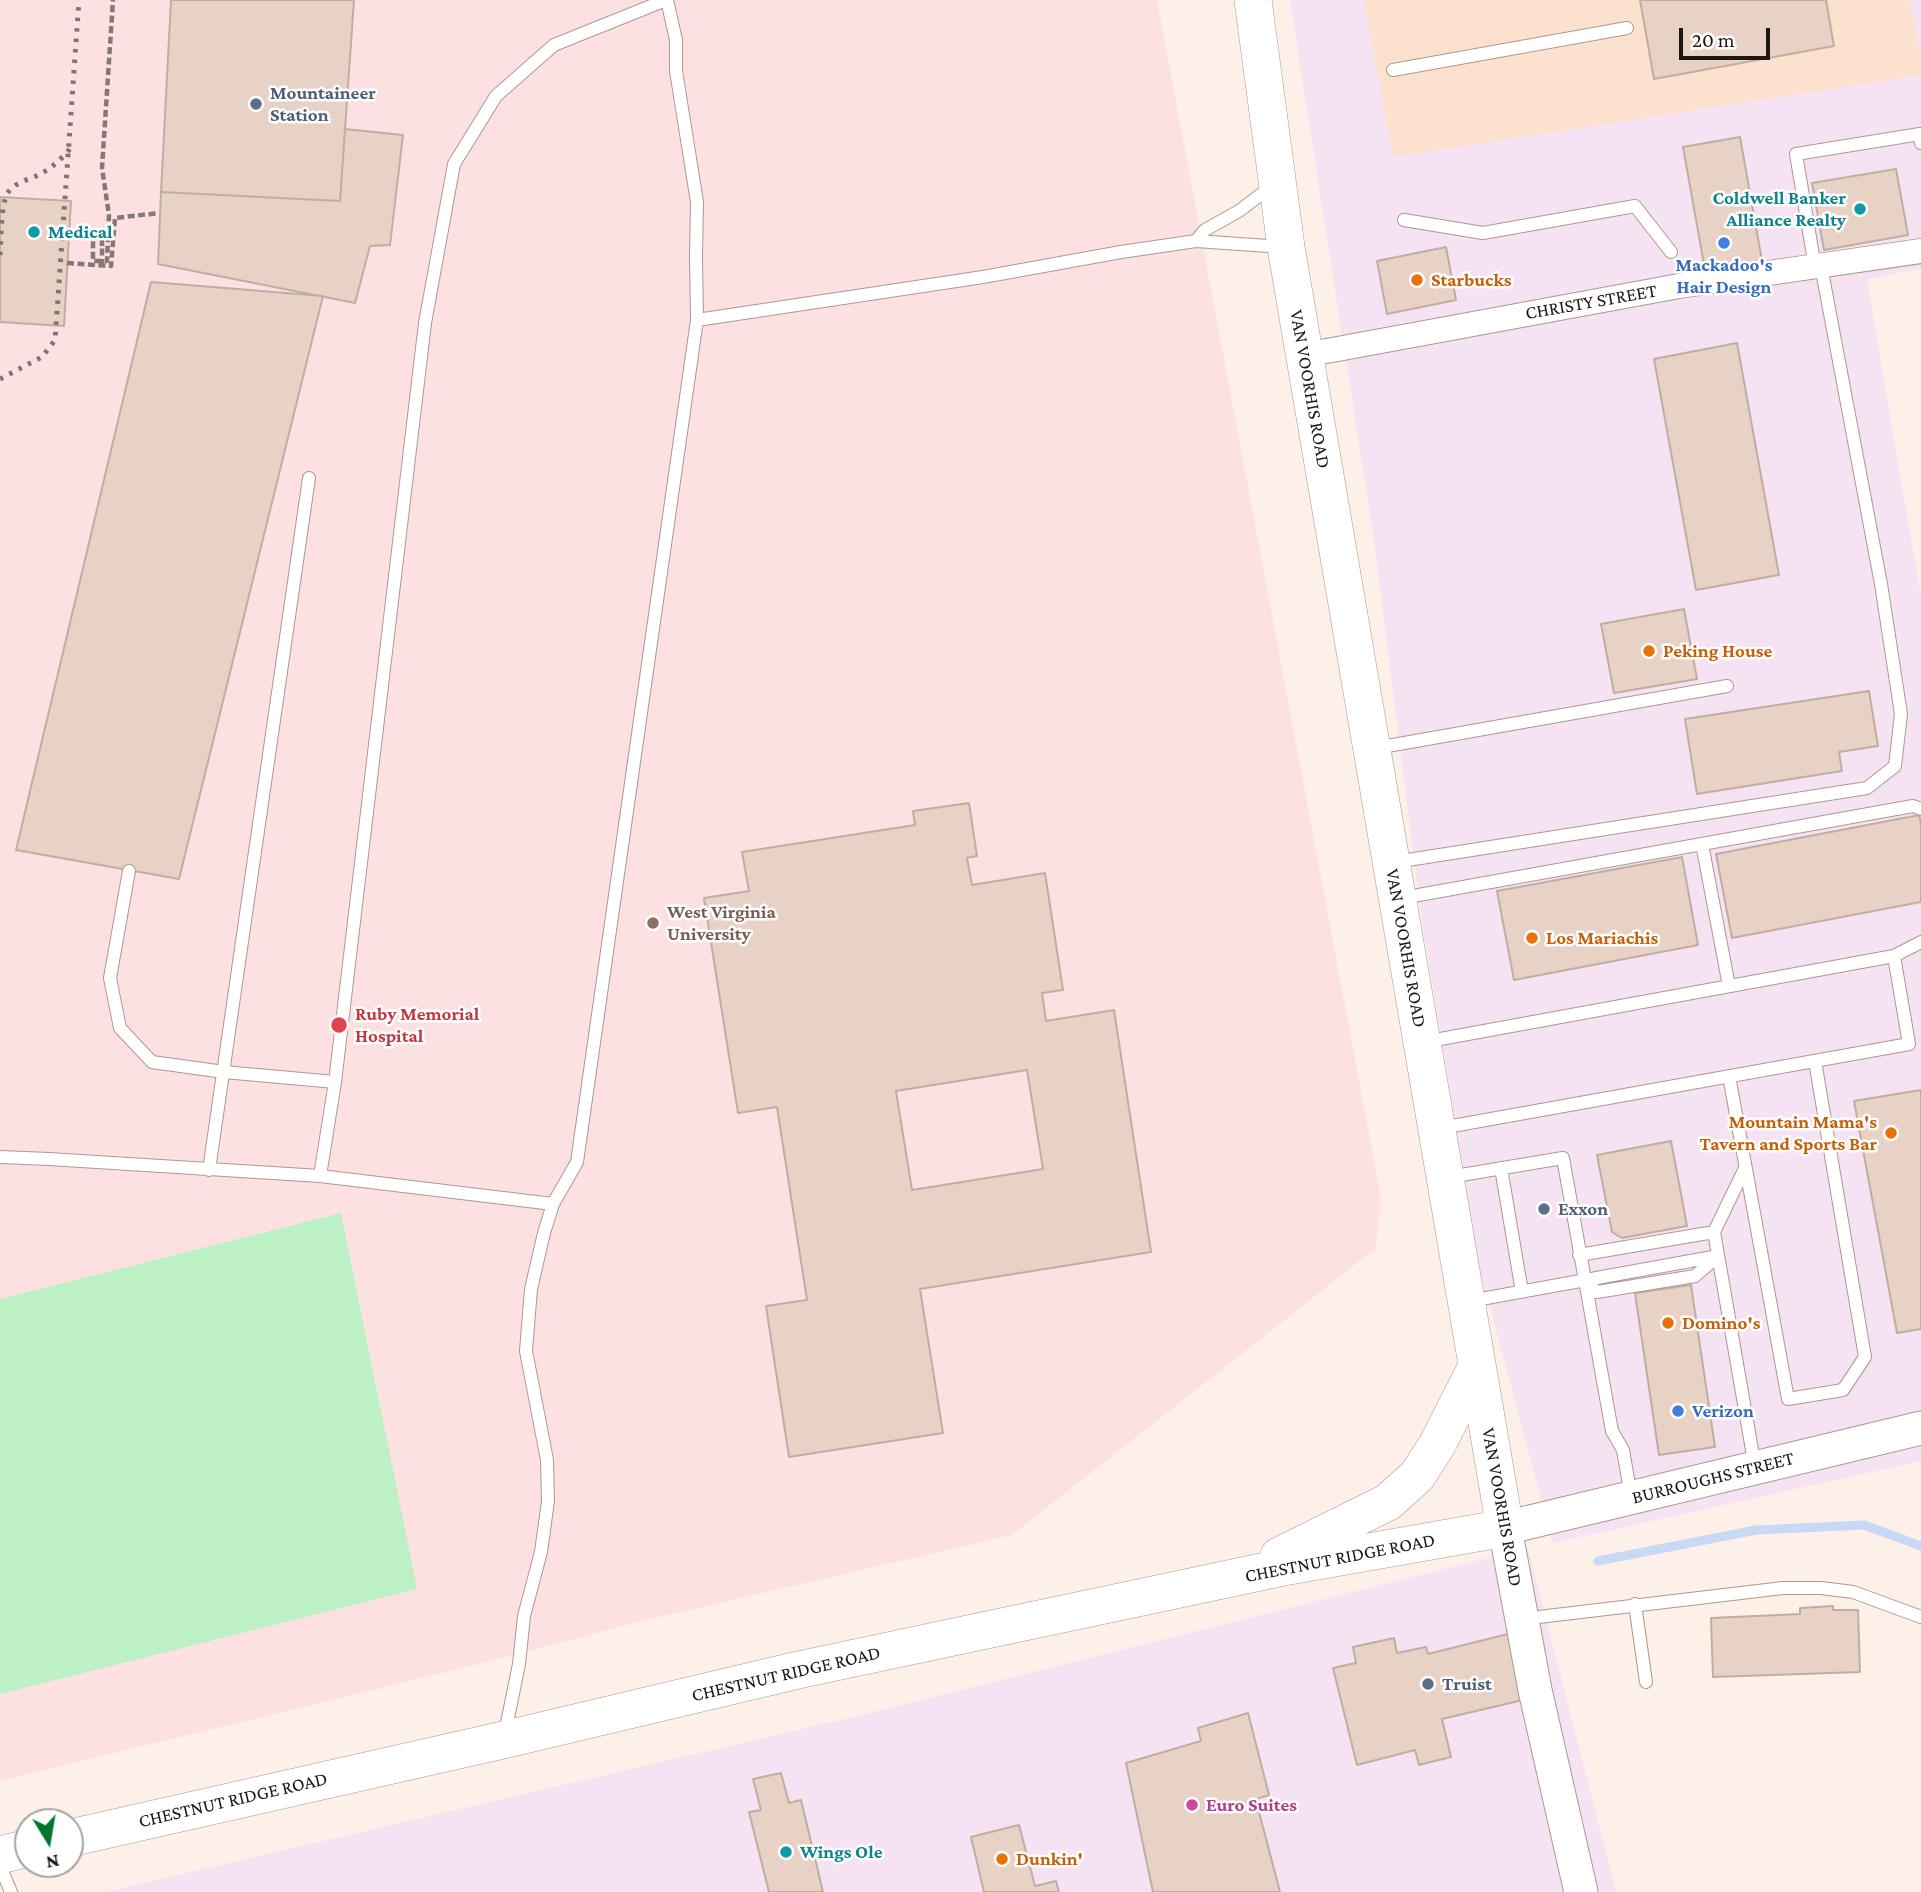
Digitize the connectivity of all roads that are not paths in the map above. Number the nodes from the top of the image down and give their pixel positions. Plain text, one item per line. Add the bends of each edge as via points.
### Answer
1 (667, 0) edge
2 (1253, 0) edge
3 (1627, 28) dead end
4 (1393, 71) dead end
5 (1921, 143) edge
6 (1277, 182) junction
7 (1404, 220) dead end
8 (1196, 241) junction
9 (1286, 247) junction
10 (1921, 251) edge
11 (1671, 252) dead end
12 (1818, 266) junction
13 (697, 320) junction
14 (1304, 355) junction
15 (309, 478) dead end
16 (1727, 686) dead end
17 (1372, 748) junction
18 (1921, 809) edge
19 (1702, 844) junction
20 (1391, 863) junction
21 (129, 871) dead end
22 (1397, 899) junction
23 (1921, 942) edge
24 (1894, 956) junction
25 (1729, 986) junction
26 (1422, 1042) junction
27 (1915, 1046) edge
28 (1815, 1061) junction
29 (223, 1072) junction
30 (1729, 1076) junction
31 (335, 1082) junction
32 (1437, 1128) junction
33 (0, 1157) edge
34 (1501, 1168) junction
35 (1745, 1168) junction
36 (209, 1170) junction
37 (320, 1176) junction
38 (1445, 1178) junction
39 (553, 1204) junction
40 (1714, 1231) junction
41 (1579, 1255) junction
42 (1718, 1256) junction
43 (1584, 1280) junction
44 (1522, 1292) junction
45 (1467, 1301) junction
46 (1477, 1366) junction
47 (1921, 1427) edge
48 (1755, 1468) junction
49 (1631, 1497) junction
50 (1505, 1528) junction
51 (1238, 1577) junction
52 (1635, 1604) junction
53 (1921, 1617) edge
54 (1522, 1619) junction
55 (1646, 1682) dead end
56 (503, 1740) junction
57 (84, 1835) edge
58 (0, 1866) edge
59 (11, 1892) edge
60 (1581, 1892) edge

1 - 13 lane via 697,202
1 - 31 lane via 554,45 496,96 454,164 425,323
2 - 6 main road, VAN VOORHIS ROAD
3 - 4 lane
5 - 12 lane via 1920,134 1796,154
6 - 8 lane via 1205,230
6 - 9 main road, VAN VOORHIS ROAD
7 - 11 lane via 1483,233 1635,206
8 - 9 lane
8 - 13 lane
9 - 14 main road, VAN VOORHIS ROAD
10 - 12 street, CHRISTY STREET
12 - 14 street, CHRISTY STREET via 1679,286
12 - 20 lane via 1881,584 1901,714 1895,766 1867,788
13 - 39 lane via 577,1162
14 - 17 main road, VAN VOORHIS ROAD
15 - 29 lane
16 - 17 lane
17 - 20 main road, VAN VOORHIS ROAD
18 - 19 lane via 1913,806
19 - 22 lane
19 - 25 lane
20 - 22 main road, VAN VOORHIS ROAD
21 - 29 lane via 110,978 120,1028 152,1062
22 - 26 main road, VAN VOORHIS ROAD
23 - 24 lane
24 - 25 lane
24 - 27 lane
25 - 26 lane
26 - 32 main road, VAN VOORHIS ROAD
27 - 28 lane
28 - 30 lane
28 - 35 lane via 1866,1357 1843,1390 1788,1399
29 - 31 lane
29 - 36 lane
30 - 32 lane
30 - 35 lane
31 - 37 lane
32 - 38 main road, VAN VOORHIS ROAD
33 - 36 lane
34 - 38 lane
34 - 41 lane via 1563,1158
34 - 44 lane
35 - 40 lane
36 - 37 lane
37 - 39 lane
38 - 45 main road, VAN VOORHIS ROAD
39 - 56 lane via 531,1289 526,1350 547,1461 548,1501
40 - 41 lane
40 - 42 lane
41 - 43 lane
42 - 43 lane via 1695,1276 1597,1292
42 - 48 lane
43 - 44 lane
43 - 49 lane via 1612,1431 1623,1450
44 - 45 lane
45 - 46 main road, VAN VOORHIS ROAD
46 - 50 main road, VAN VOORHIS ROAD
46 - 51 main road via 1423,1467 1388,1502
47 - 48 street, BURROUGHS STREET
48 - 49 street, BURROUGHS STREET
49 - 50 street, BURROUGHS STREET
50 - 51 main road, CHESTNUT RIDGE ROAD
50 - 54 street, VAN VOORHIS ROAD
51 - 56 main road, CHESTNUT RIDGE ROAD via 797,1670
52 - 53 lane via 1821,1588 1853,1592
52 - 54 lane
52 - 55 lane
54 - 60 street, VAN VOORHIS ROAD
56 - 57 main road, CHESTNUT RIDGE ROAD
58 - 59 lane

